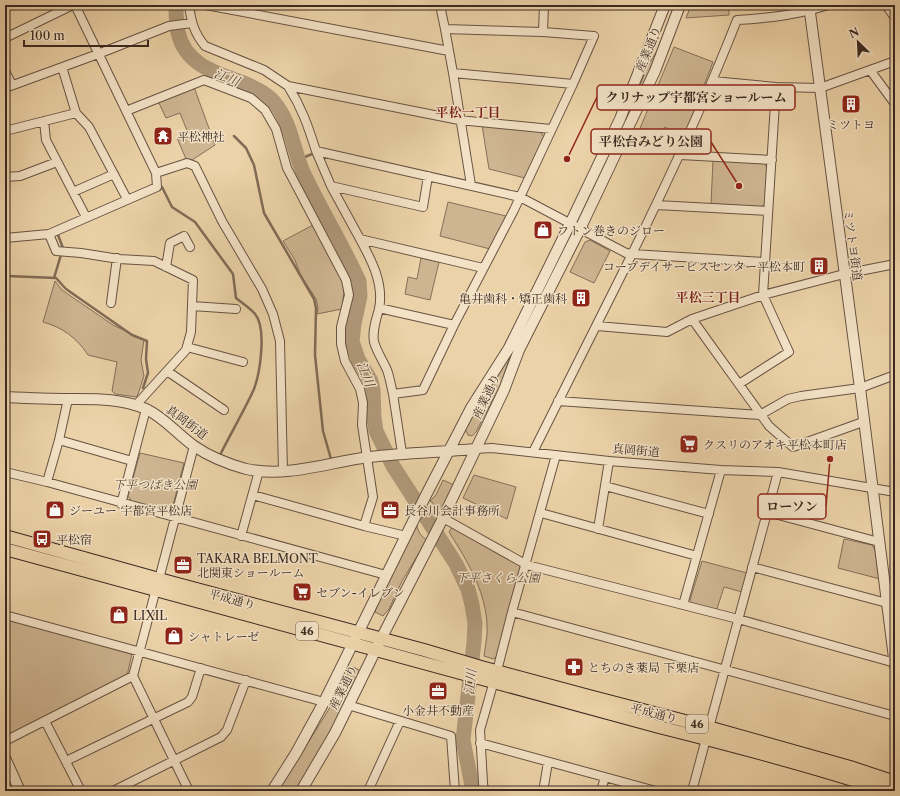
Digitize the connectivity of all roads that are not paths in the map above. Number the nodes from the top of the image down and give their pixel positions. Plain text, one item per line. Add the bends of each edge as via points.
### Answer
1 (74, 5) edge
2 (189, 5) edge
3 (206, 5) edge
4 (440, 5) edge
5 (544, 5) edge
6 (665, 5) edge
7 (680, 5) edge
8 (828, 5) edge
9 (886, 5) edge
10 (809, 8) edge
11 (895, 18) edge
12 (192, 23) junction
13 (445, 29) junction
14 (543, 32) junction
15 (5, 38) edge
16 (449, 51) junction
17 (98, 54) junction
18 (895, 61) edge
19 (62, 67) junction
20 (870, 70) junction
21 (5, 71) edge
22 (453, 73) junction
23 (713, 81) junction
24 (573, 84) junction
25 (8, 86) edge
26 (288, 86) junction
27 (776, 86) junction
28 (820, 88) junction
29 (895, 104) edge
30 (126, 111) junction
31 (76, 113) junction
32 (459, 120) junction
33 (44, 121) junction
34 (551, 129) junction
35 (5, 131) edge
36 (316, 151) junction
37 (680, 155) junction
38 (772, 160) junction
39 (57, 162) junction
40 (156, 173) junction
41 (114, 174) junction
42 (428, 176) junction
43 (5, 177) edge
44 (471, 185) junction
45 (331, 186) junction
46 (73, 192) junction
47 (520, 197) junction
48 (127, 199) junction
49 (656, 205) junction
50 (768, 211) junction
51 (86, 217) junction
52 (570, 224) junction
53 (580, 229) junction
54 (49, 234) junction
55 (5, 238) edge
56 (360, 239) junction
57 (190, 247) dead end
58 (632, 254) junction
59 (117, 258) junction
60 (765, 262) junction
61 (895, 264) edge
62 (166, 267) junction
63 (484, 268) junction
64 (844, 274) junction
65 (763, 295) junction
66 (111, 303) dead end
67 (192, 306) junction
68 (379, 308) junction
69 (236, 309) dead end
70 (692, 319) junction
71 (454, 325) junction
72 (596, 326) junction
73 (187, 347) junction
74 (243, 362) dead end
75 (167, 371) junction
76 (895, 375) edge
77 (739, 384) junction
78 (860, 388) junction
79 (393, 394) junction
80 (5, 397) edge
81 (68, 399) junction
82 (558, 400) junction
83 (141, 407) junction
84 (224, 410) dead end
85 (760, 415) junction
86 (864, 422) junction
87 (59, 440) junction
88 (194, 446) junction
89 (475, 449) junction
90 (448, 451) junction
91 (533, 452) junction
92 (400, 454) junction
93 (556, 455) junction
94 (372, 457) junction
95 (132, 460) junction
96 (609, 461) junction
97 (721, 470) junction
98 (258, 471) junction
99 (5, 472) edge
100 (283, 472) junction
101 (778, 472) junction
102 (47, 482) junction
103 (605, 486) junction
104 (872, 488) junction
105 (895, 492) edge
106 (253, 496) junction
107 (121, 504) junction
108 (767, 512) junction
109 (541, 513) junction
110 (709, 514) junction
111 (175, 518) junction
112 (442, 520) junction
113 (364, 526) junction
114 (598, 529) junction
115 (5, 536) edge
116 (241, 536) junction
117 (406, 536) junction
118 (879, 542) junction
119 (5, 549) edge
120 (697, 556) junction
121 (526, 565) junction
122 (752, 567) junction
123 (386, 576) junction
124 (157, 584) junction
125 (887, 603) junction
126 (683, 605) junction
127 (512, 612) junction
128 (5, 615) edge
129 (738, 619) junction
130 (358, 632) junction
131 (353, 643) junction
132 (378, 644) junction
133 (139, 651) junction
134 (895, 663) edge
135 (895, 666) edge
136 (201, 668) junction
137 (725, 669) junction
138 (133, 676) junction
139 (496, 676) junction
140 (246, 680) junction
141 (324, 702) junction
142 (348, 705) junction
143 (895, 716) edge
144 (153, 718) junction
145 (46, 721) junction
146 (400, 721) junction
147 (707, 733) junction
148 (5, 740) edge
149 (480, 743) junction
150 (5, 758) edge
151 (174, 760) junction
152 (66, 761) junction
153 (548, 762) junction
154 (605, 777) junction
155 (895, 782) edge
156 (20, 791) edge
157 (81, 791) edge
158 (113, 791) edge
159 (189, 791) edge
160 (272, 791) edge
161 (300, 791) edge
162 (368, 791) edge
163 (455, 791) edge
164 (484, 791) edge
165 (546, 791) edge
166 (601, 791) edge
167 (656, 791) edge
168 (692, 791) edge
169 (887, 791) edge

1 - 15 street
1 - 17 street
2 - 12 street
3 - 16 street
4 - 13 street
5 - 14 street
6 - 52 street, 産業通り via 620,119
7 - 53 street, 産業通り via 654,71
8 - 10 street
9 - 11 street
10 - 23 street via 774,17 737,20
10 - 28 street, ミツトヨ街道
12 - 17 street via 169,26
12 - 26 street via 198,38 205,46 264,70
13 - 14 street
13 - 16 street
14 - 24 street via 594,36
16 - 22 street
17 - 19 street
17 - 30 street
18 - 20 street
19 - 25 street
19 - 31 street
20 - 28 street
20 - 29 street
21 - 25 street
22 - 24 street
22 - 32 street
23 - 27 street
23 - 37 street
24 - 34 street
26 - 32 street
26 - 36 street via 305,117
27 - 28 street
27 - 38 street
28 - 64 street, ミツトヨ街道
30 - 40 street
30 - 94 street via 204,80 251,98 265,110 276,129 287,168 346,280 349,295 341,327 341,344 345,361 360,389 363,402 362,425
31 - 33 street
31 - 41 street via 89,127
32 - 34 street
32 - 44 street
33 - 35 street
33 - 39 street via 46,140
34 - 47 street
36 - 42 street
36 - 45 street
37 - 38 street
37 - 49 street
38 - 50 street
39 - 43 street via 20,176
39 - 46 street
40 - 48 street via 157,187
40 - 100 street via 187,163 195,166 273,314 280,341
41 - 46 street
41 - 48 street
42 - 44 street
42 - 45 street via 423,207
44 - 47 street
45 - 56 street
46 - 51 street
47 - 52 street
47 - 63 street
48 - 51 street
49 - 50 street
49 - 58 street
50 - 60 street
51 - 54 street
52 - 53 street
52 - 90 street, 産業通り via 509,348 471,408
53 - 58 street
53 - 89 street, 産業通り via 519,350 504,390
54 - 55 street
54 - 59 street via 56,251
56 - 63 street
56 - 68 street via 375,268 380,297
57 - 62 street via 184,236 170,243
58 - 60 street
58 - 72 street
59 - 62 street via 154,261
59 - 66 street
60 - 65 street
61 - 64 street
62 - 67 street via 193,280
63 - 71 street
64 - 65 street
64 - 78 street, ミツトヨ街道
65 - 70 street
65 - 77 street via 789,352
67 - 69 street
67 - 73 street via 191,332
68 - 71 street
68 - 79 street via 373,333 374,341 390,376
70 - 72 street via 667,332
70 - 77 street
71 - 79 street via 423,390
72 - 82 street
73 - 74 street
73 - 75 street
75 - 83 street
75 - 84 street
76 - 78 street
77 - 85 street
78 - 85 street via 788,399
78 - 86 street, ミツトヨ街道
79 - 92 street
80 - 81 street, 真岡街道
81 - 83 street, 真岡街道 via 104,399
81 - 87 street
82 - 85 street
82 - 91 street
83 - 88 street, 真岡街道 via 158,416
83 - 95 street
85 - 86 street via 792,447
86 - 104 street, ミツトヨ街道
87 - 95 street
87 - 102 street
88 - 98 street, 真岡街道 via 224,462
88 - 111 street
89 - 90 street, 真岡街道
89 - 91 street, 真岡街道
89 - 112 street, 産業通り
90 - 92 street, 真岡街道
90 - 117 street, 産業通り
91 - 93 street, 真岡街道
92 - 94 street, 真岡街道
93 - 96 street, 真岡街道
93 - 109 street
94 - 100 street, 真岡街道
94 - 113 street via 373,497
95 - 107 street
96 - 97 street, 真岡街道
96 - 103 street
97 - 101 street, 真岡街道
97 - 110 street
98 - 100 street, 真岡街道
98 - 106 street
99 - 102 street
101 - 104 street, 真岡街道
101 - 108 street
102 - 107 street
103 - 110 street
103 - 114 street
104 - 105 street, 真岡街道
104 - 118 street, ミツトヨ街道
106 - 113 street
106 - 116 street
107 - 111 street
108 - 118 street
108 - 122 street
109 - 114 street
109 - 121 street
110 - 120 street
111 - 116 street
111 - 124 street
112 - 121 street
112 - 132 street, 産業通り
113 - 117 street
114 - 120 street
115 - 124 main road, 平成通り / 46
116 - 123 street
117 - 123 street, 産業通り
118 - 125 street, ミツトヨ街道
119 - 124 main road, 平成通り / 46
120 - 126 street
121 - 126 street
121 - 127 street
122 - 125 street
122 - 129 street
123 - 130 street, 産業通り
124 - 130 main road, 平成通り / 46
124 - 131 main road, 平成通り / 46
124 - 133 street
125 - 134 street, ミツトヨ街道
126 - 129 street
127 - 137 street
127 - 139 street
128 - 133 street
129 - 134 street
129 - 137 street
130 - 131 street, 産業通り
130 - 132 main road, 平成通り / 46
131 - 132 main road, 平成通り / 46
131 - 141 street, 産業通り
132 - 139 main road, 平成通り / 46
132 - 142 street, 産業通り
133 - 136 street
133 - 138 street
134 - 135 street, ミツトヨ街道
136 - 140 street
136 - 144 street via 188,702
137 - 143 street
137 - 147 street
138 - 144 street
138 - 145 street
139 - 147 main road, 平成通り / 46
139 - 149 street via 480,730
140 - 141 street
140 - 151 street via 227,730 221,737
141 - 160 street, 産業通り
142 - 146 street
142 - 161 street, 産業通り via 335,733
144 - 151 street
144 - 152 street
145 - 148 street
145 - 152 street
146 - 162 street
146 - 163 street via 451,736
147 - 155 main road, 平成通り / 46 via 850,767
147 - 168 street
147 - 169 main road, 平成通り / 46
149 - 153 street
149 - 164 street
150 - 156 street
151 - 158 street
151 - 159 street
152 - 157 street
153 - 154 street
153 - 165 street via 544,786
154 - 166 street
154 - 167 street

